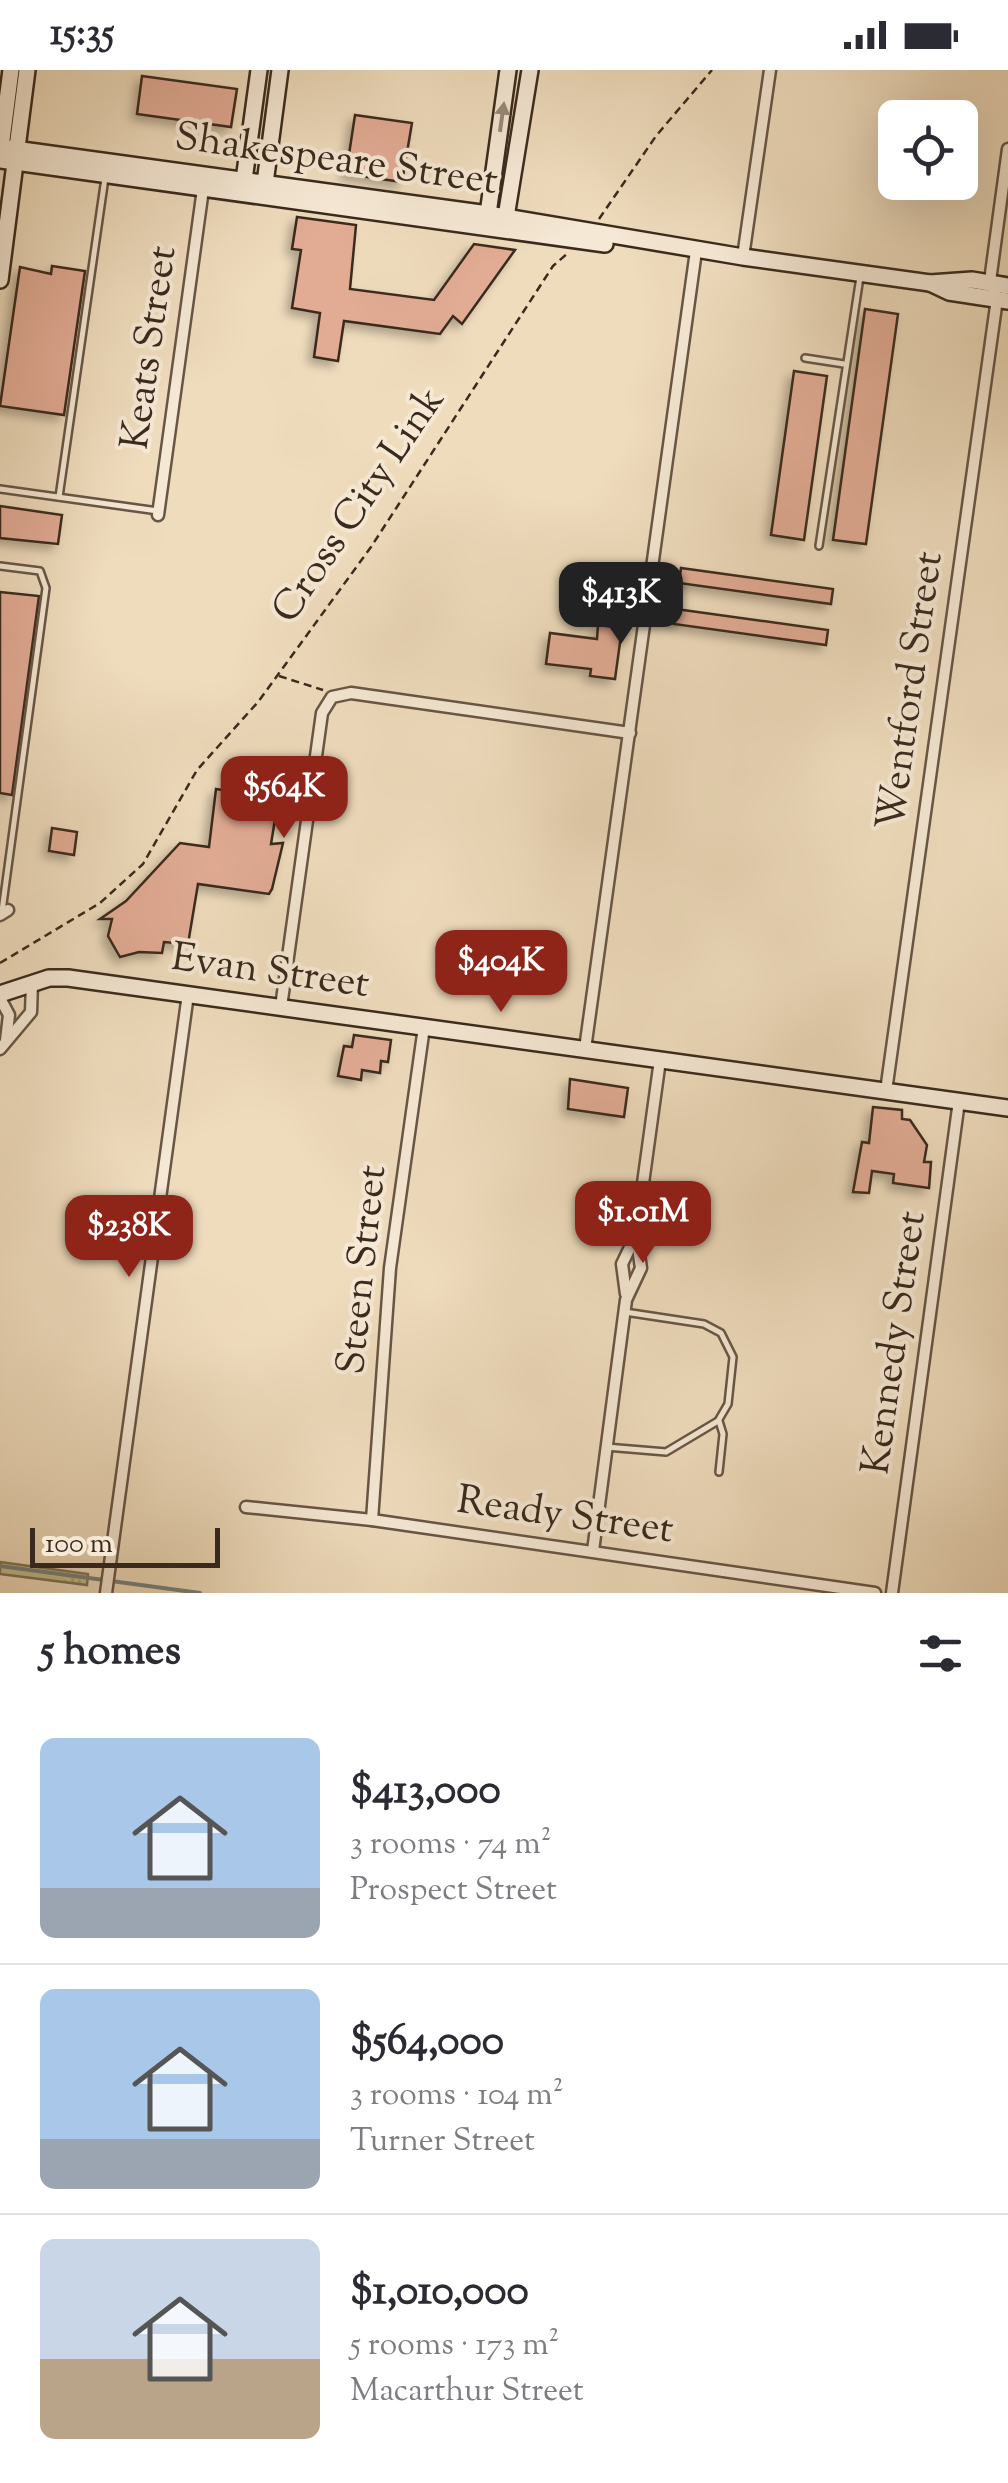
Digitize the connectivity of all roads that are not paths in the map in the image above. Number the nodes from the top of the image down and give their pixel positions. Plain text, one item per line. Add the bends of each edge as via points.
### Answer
1 (11, 70) edge
2 (27, 70) edge
3 (259, 70) edge
4 (280, 70) edge
5 (508, 70) edge
6 (530, 70) edge
7 (770, 70) edge
8 (1008, 149) edge
9 (248, 151) junction
10 (6, 154) edge
11 (268, 154) junction
12 (105, 175) junction
13 (244, 180) junction
14 (265, 183) junction
15 (492, 186) junction
16 (203, 189) junction
17 (513, 189) junction
18 (252, 196) junction
19 (488, 214) junction
20 (504, 224) junction
21 (662, 246) junction
22 (696, 251) junction
23 (743, 258) junction
24 (860, 273) junction
25 (0, 280) edge
26 (990, 281) junction
27 (930, 283) junction
28 (1008, 286) edge
29 (1003, 300) edge
30 (805, 358) dead end
31 (844, 364) junction
32 (0, 489) edge
33 (59, 497) junction
34 (158, 513) joint
35 (820, 546) dead end
36 (0, 566) edge
37 (630, 733) junction
38 (3, 913) edge
39 (32, 984) junction
40 (188, 994) junction
41 (0, 996) edge
42 (281, 1007) junction
43 (424, 1027) junction
44 (3, 1045) edge
45 (585, 1049) junction
46 (660, 1060) junction
47 (886, 1091) junction
48 (959, 1101) junction
49 (1008, 1108) edge
50 (636, 1230) junction
51 (626, 1306) junction
52 (718, 1421) junction
53 (606, 1446) junction
54 (719, 1472) dead end
55 (246, 1507) dead end
56 (372, 1520) junction
57 (593, 1551) junction
58 (106, 1591) edge
59 (875, 1593) edge
60 (892, 1593) edge

1 - 10 street
2 - 10 street
3 - 9 street
4 - 11 street
15 -> 5 street
6 - 17 street
7 - 23 street
8 - 26 street
9 - 11 street
9 - 13 street
10 - 12 street, Shakespeare Street
10 - 13 street, Shakespeare Street
10 - 25 street
11 - 14 street
12 - 16 street, Shakespeare Street
12 - 33 lane
13 - 14 street, Shakespeare Street
13 - 18 street
14 - 18 street
14 - 19 street, Shakespeare Street
15 - 17 street
15 - 19 street
16 - 18 street, Shakespeare Street
16 - 34 street, Keats Street
17 - 20 street
18 - 20 street, Shakespeare Street
19 - 20 street, Shakespeare Street
20 - 21 street, Shakespeare Street
20 - 21 street, Shakespeare Street via 570,241
21 - 22 street, Shakespeare Street
22 - 23 street, Shakespeare Street
22 - 37 street
23 - 24 street, Shakespeare Street
24 - 27 street, Shakespeare Street
24 - 31 lane
26 - 27 street, Shakespeare Street
26 - 28 street, Shakespeare Street
26 - 29 street
27 - 29 street, Shakespeare Street
29 - 47 street, Wentford Street
30 - 31 lane
31 - 35 lane
32 - 33 lane
33 - 34 lane
36 - 38 lane via 38,571 46,588
37 - 42 street via 351,693 332,697 322,713
37 - 45 street
39 - 40 street, Evan Street via 68,978
39 - 41 street, Evan Street
39 - 44 street via 31,1012
40 - 42 street, Evan Street
40 - 58 street
41 - 44 street via 10,1019
42 - 43 street, Evan Street
43 - 45 street, Evan Street
43 - 56 street, Steen Street via 390,1268
45 - 46 street, Evan Street
46 - 47 street, Evan Street
46 - 50 street
47 - 48 street, Evan Street
48 - 49 street, Evan Street
48 - 60 street, Kennedy Street
50 - 51 street via 640,1268
50 - 51 street via 622,1264
51 - 52 lane via 704,1324 724,1336 733,1362 728,1407
51 - 53 street
52 - 53 lane via 664,1453
52 - 54 lane
53 - 57 street
55 - 56 street, Ready Street
56 - 57 street, Ready Street
57 - 59 street, Ready Street

